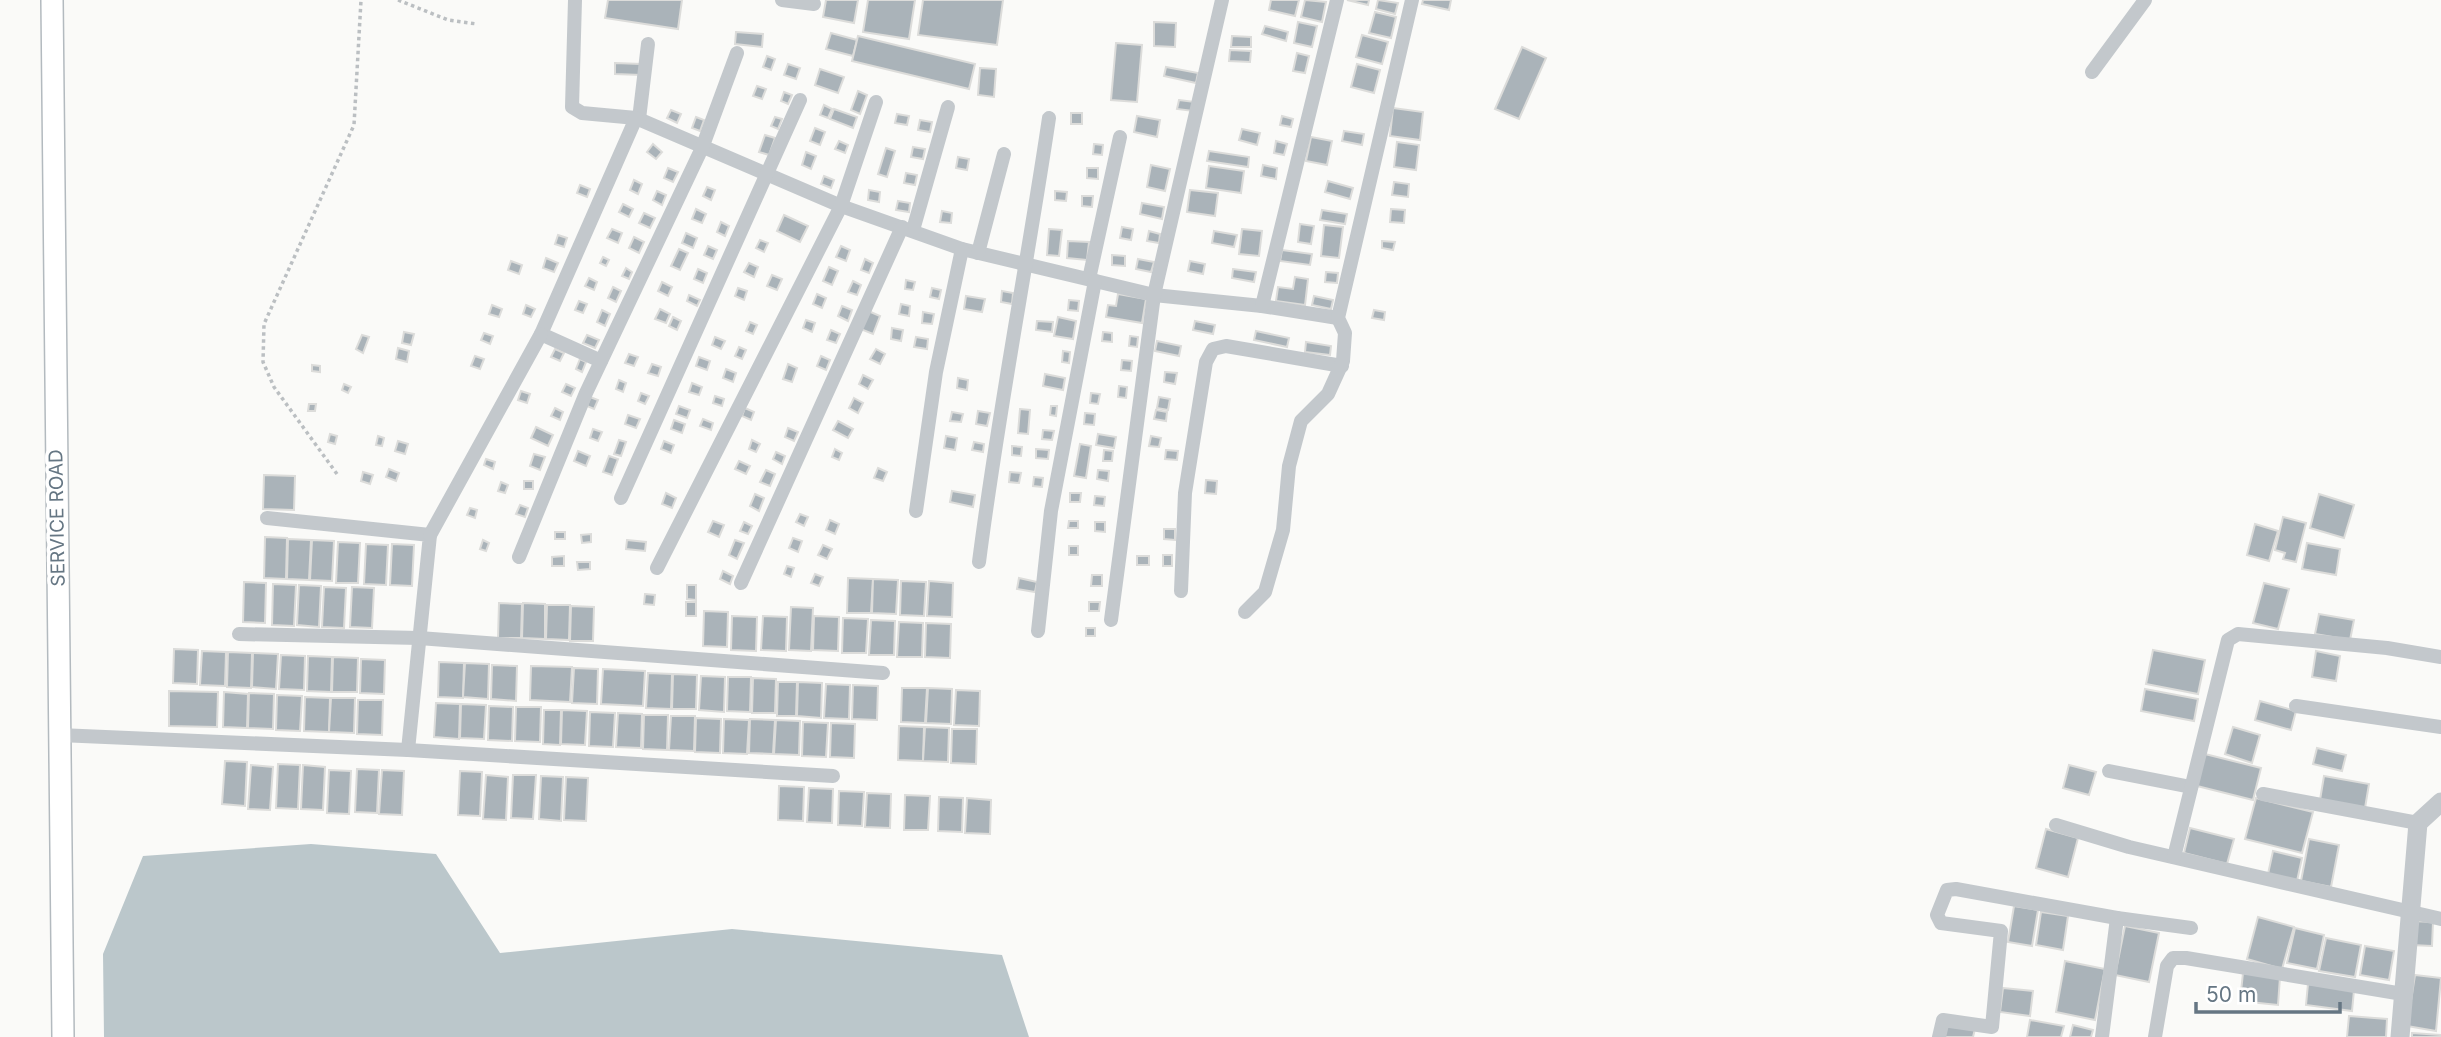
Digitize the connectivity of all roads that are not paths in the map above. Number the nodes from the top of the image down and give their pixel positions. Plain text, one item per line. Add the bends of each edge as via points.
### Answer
1 (52, 0) edge
2 (575, 0) edge
3 (782, 0) edge
4 (1222, 0) edge
5 (1337, 0) edge
6 (1412, 0) edge
7 (2145, 0) edge
8 (814, 4) dead end
9 (648, 44) dead end
10 (737, 53) dead end
11 (2092, 72) dead end
12 (800, 100) dead end
13 (876, 102) dead end
14 (948, 107) dead end
15 (1049, 118) dead end
16 (637, 119) junction
17 (1120, 137) dead end
18 (702, 148) junction
19 (1004, 154) dead end
20 (766, 175) junction
21 (841, 206) junction
22 (908, 229) junction
23 (962, 249) junction
24 (978, 253) junction
25 (1027, 265) junction
26 (1092, 280) junction
27 (1154, 295) junction
28 (1262, 306) junction
29 (1338, 318) junction
30 (541, 334) junction
31 (601, 361) junction
32 (1342, 366) junction
33 (621, 498) dead end
34 (916, 511) dead end
35 (267, 518) dead end
36 (430, 535) junction
37 (519, 557) dead end
38 (979, 562) dead end
39 (657, 568) dead end
40 (741, 583) dead end
41 (1181, 591) dead end
42 (1245, 612) dead end
43 (1111, 620) dead end
44 (1038, 631) dead end
45 (239, 634) dead end
46 (419, 638) junction
47 (2441, 657) edge
48 (883, 673) dead end
49 (2296, 706) dead end
50 (2441, 727) edge
51 (59, 735) junction
52 (408, 750) junction
53 (2109, 771) dead end
54 (833, 776) dead end
55 (2191, 788) junction
56 (2263, 794) dead end
57 (2441, 802) edge
58 (2418, 823) junction
59 (2056, 825) dead end
60 (2174, 858) junction
61 (2410, 911) junction
62 (2118, 918) junction
63 (2441, 919) edge
64 (2191, 928) dead end
65 (2403, 995) junction
66 (62, 1037) edge
67 (1939, 1037) edge
68 (2102, 1037) edge
69 (2155, 1037) edge
70 (2400, 1037) edge

1 - 51 main road, SERVICE ROAD
2 - 16 street via 572,107 582,113
3 - 8 street
4 - 27 street
5 - 28 street
6 - 29 street
7 - 11 street
9 - 16 street
10 - 18 street
12 - 20 street
13 - 21 street
14 - 22 street
15 - 25 street
16 - 18 street
16 - 30 street
17 - 26 street
18 - 20 street
18 - 31 street
19 - 24 street
20 - 21 street
20 - 33 street
21 - 22 street
21 - 39 street
22 - 23 street
22 - 40 street
23 - 24 street
23 - 34 street via 936,372
24 - 25 street
25 - 26 street
25 - 38 street via 994,444
26 - 27 street
26 - 44 street via 1051,510
27 - 28 street
27 - 43 street
28 - 29 street
29 - 32 street via 1345,333
30 - 31 street
30 - 36 street
31 - 37 street
32 - 41 street via 1226,346 1213,349 1206,362 1185,493
32 - 42 street via 1328,394 1301,421 1291,454 1283,530 1265,592
35 - 36 street
36 - 46 street
45 - 46 street
46 - 48 street
46 - 52 street
47 - 55 street via 2238,634 2228,640 2224,650
49 - 50 street
51 - 52 street
51 - 66 main road, SERVICE ROAD
52 - 54 street
53 - 55 street
55 - 60 street
56 - 58 street
57 - 58 street
58 - 61 street
59 - 60 street
60 - 61 street
61 - 63 street
61 - 65 street
62 - 64 street
62 - 67 street via 1947,890 1937,915 1941,923 2001,932 1993,1027 1943,1020
62 - 68 street
65 - 69 street via 2173,958 2167,966
65 - 70 street

